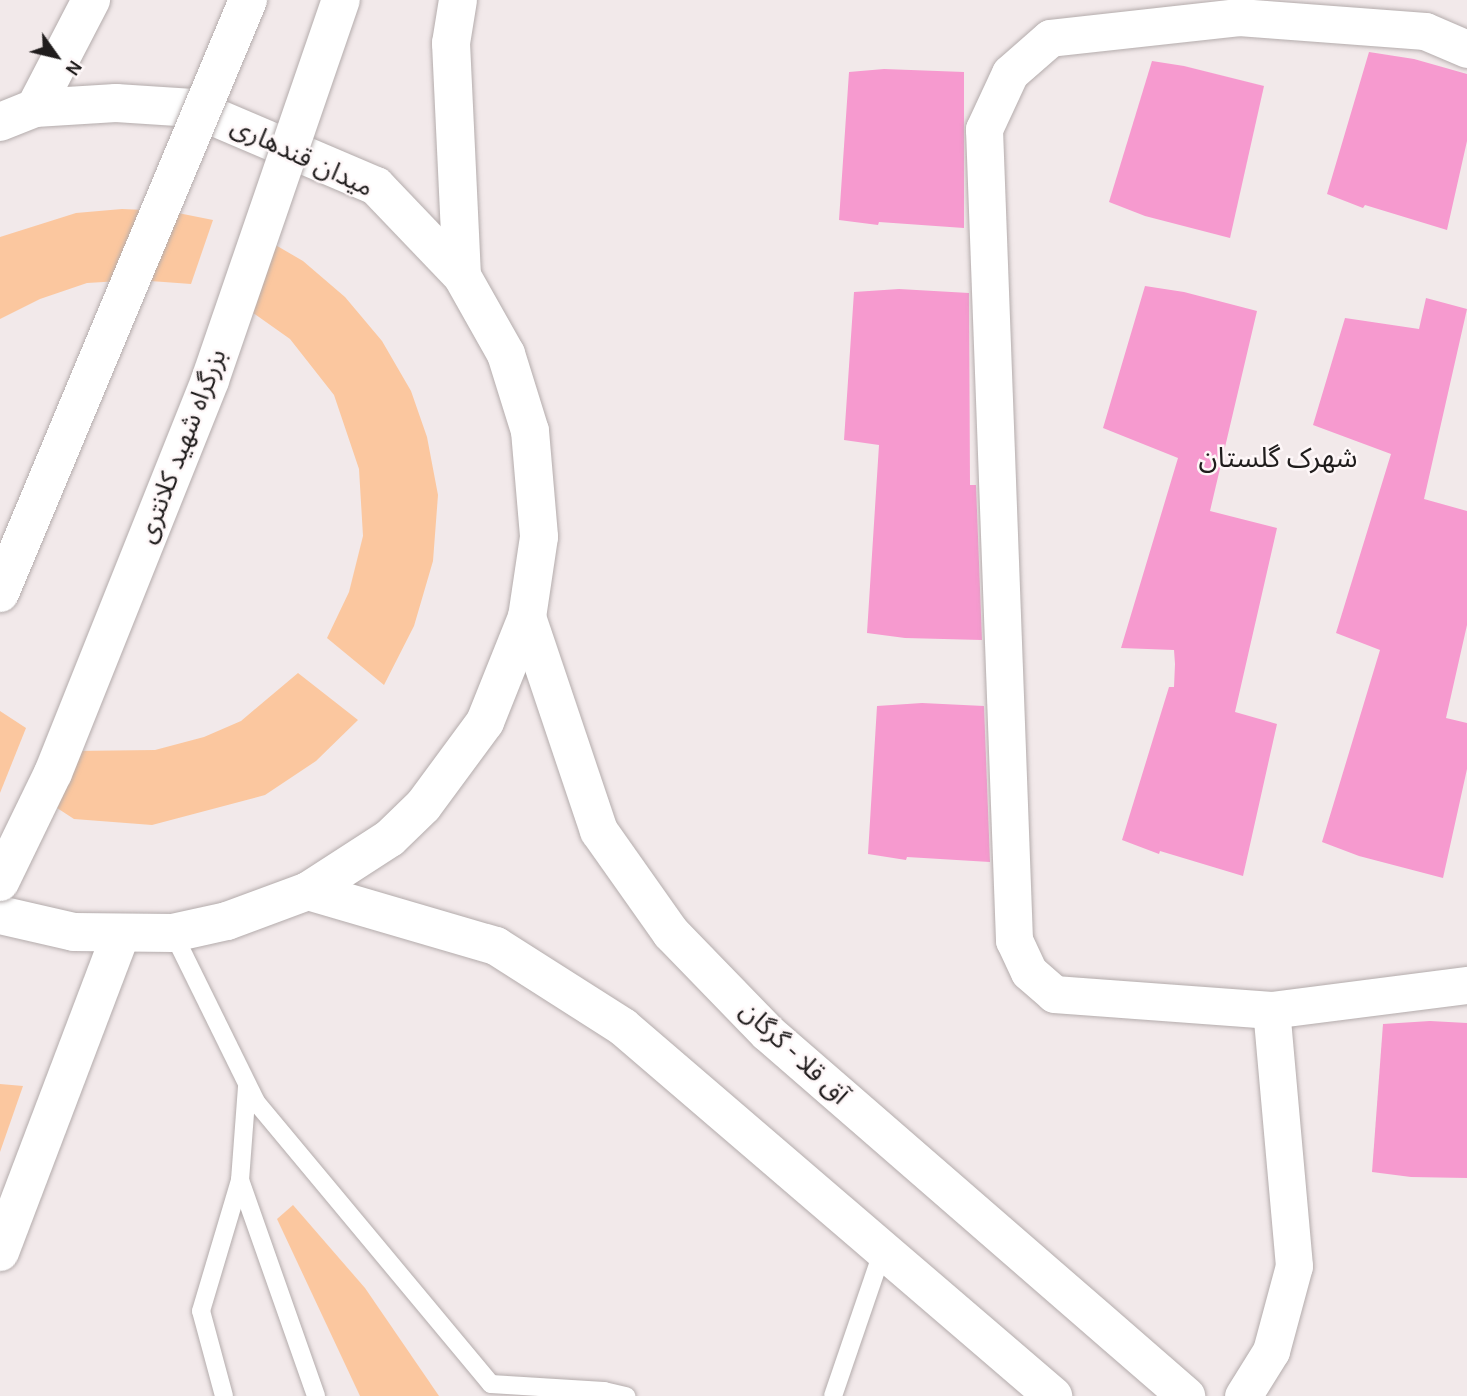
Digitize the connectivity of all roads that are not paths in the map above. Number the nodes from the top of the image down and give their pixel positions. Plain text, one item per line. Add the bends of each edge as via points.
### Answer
1 (91, 0) edge
2 (248, 0) edge
3 (341, 0) edge
4 (458, 0) edge
5 (1239, 9) edge
6 (1467, 49) edge
7 (36, 108) junction
8 (0, 122) edge
9 (462, 275) junction
10 (0, 593) edge
11 (527, 617) junction
12 (0, 882) edge
13 (308, 891) junction
14 (0, 915) edge
15 (173, 933) junction
16 (121, 934) junction
17 (1467, 985) edge
18 (1271, 1010) junction
19 (247, 1084) junction
20 (240, 1180) junction
21 (883, 1250) junction
22 (0, 1252) edge
23 (224, 1396) edge
24 (316, 1396) edge
25 (626, 1396) edge
26 (833, 1396) edge
27 (1052, 1396) edge
28 (1186, 1396) edge
29 (1243, 1396) edge

1 - 7 main road
2 - 10 main road, bridge
3 - 12 main road, بزرگراه شهید کلانتری, bridge via 210,380 53,773
4 - 9 main road via 452,43
5 - 6 street via 1424,31
5 - 18 street via 1050,38 1010,73 984,129 1014,940 1029,972 1054,994
7 - 8 main road, میدان قندهاری
7 - 9 main road, میدان قندهاری via 116,103 193,108 376,186
9 - 11 main road, میدان قندهاری via 506,354 530,431 539,537
11 - 13 main road, میدان قندهاری via 485,722 423,806 390,838
11 - 28 main road, آق قلا - گرگان via 598,831 671,933 768,1034
13 - 15 main road, میدان قندهاری via 227,921
13 - 21 main road via 496,946 623,1027
14 - 16 main road, میدان قندهاری via 74,932
15 - 16 main road, میدان قندهاری
15 - 19 lane
16 - 22 main road
17 - 18 street
18 - 29 street via 1294,1266 1271,1351
19 - 20 lane
19 - 25 lane via 324,1185 491,1384
20 - 23 lane via 201,1311
20 - 24 lane
21 - 26 lane
21 - 27 main road

